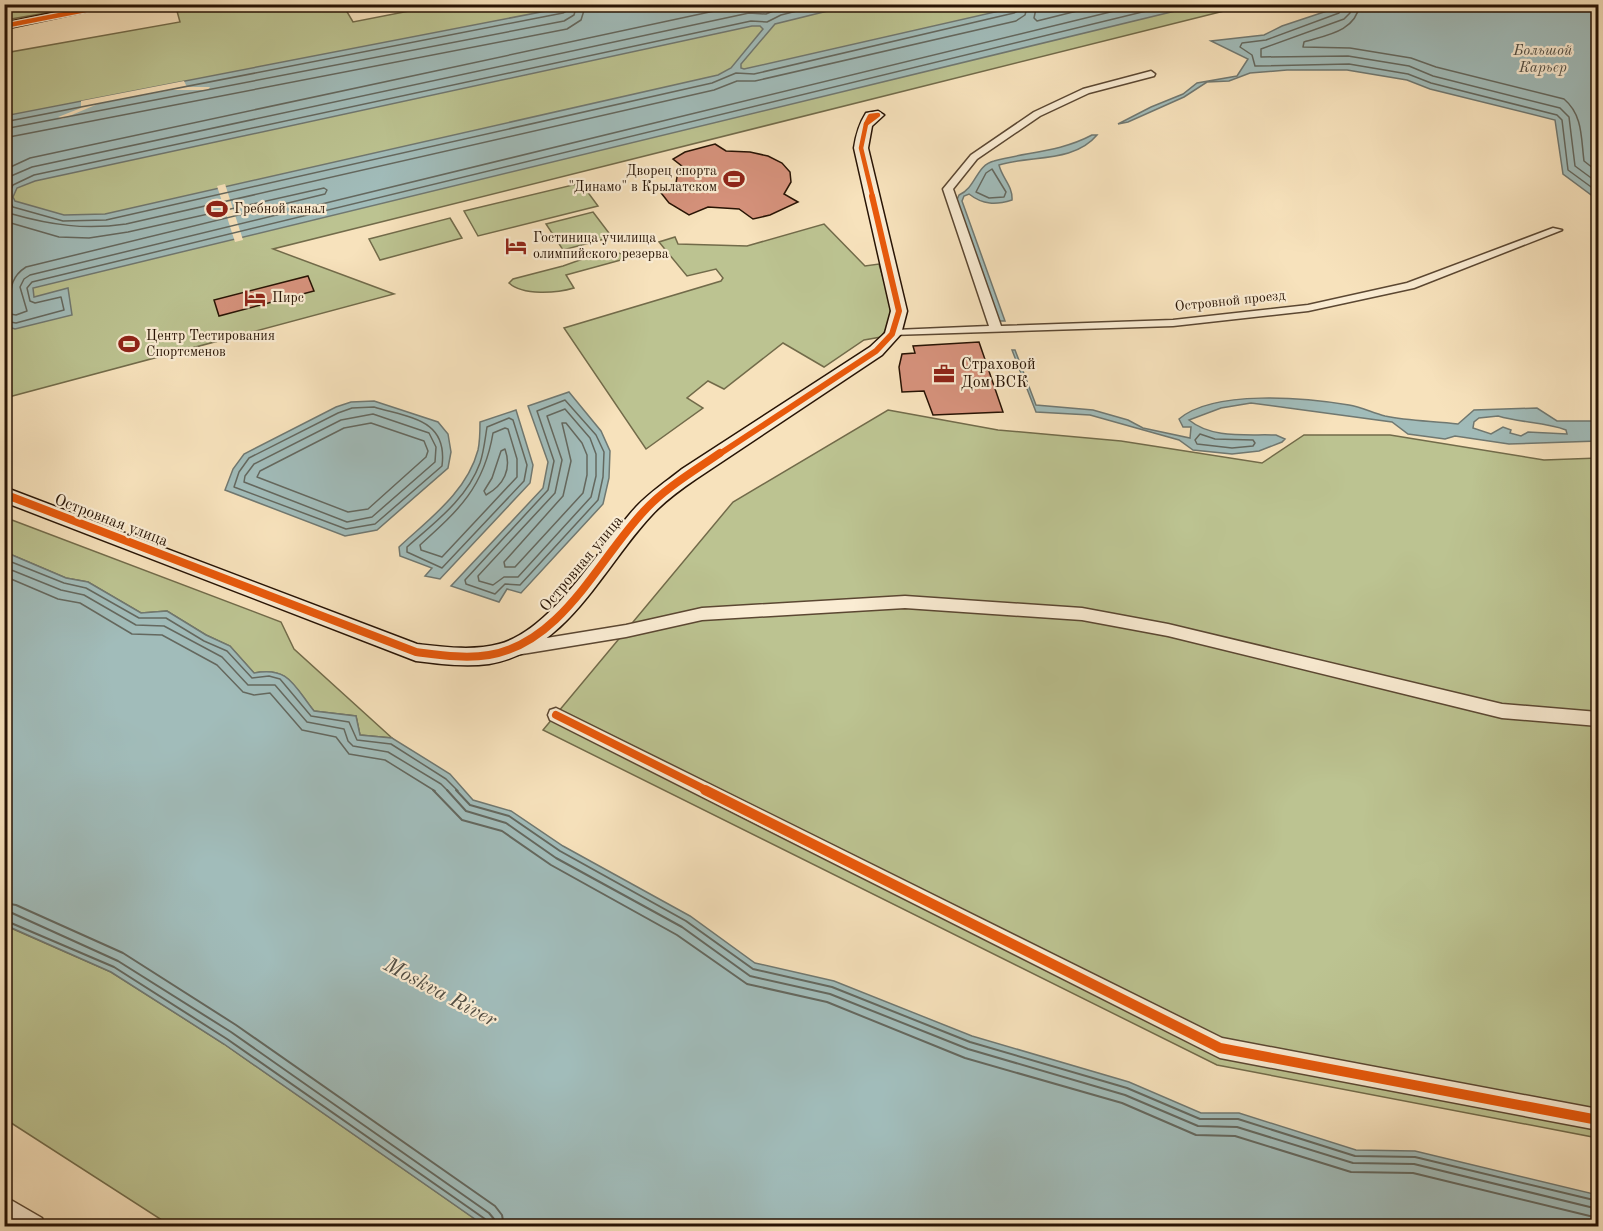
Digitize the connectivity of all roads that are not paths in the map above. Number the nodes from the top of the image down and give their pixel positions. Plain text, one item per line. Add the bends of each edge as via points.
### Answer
1 (116, 4) edge
2 (4, 26) edge
3 (1150, 74) dead end
4 (868, 120) dead end
5 (1557, 230) dead end
6 (996, 329) junction
7 (895, 333) junction
8 (4, 494) edge
9 (509, 650) junction
10 (446, 656) junction
11 (466, 666) dead end
12 (556, 715) dead end
13 (1599, 719) edge
14 (1599, 1120) edge
15 (4, 1206) edge
16 (34, 1227) edge

1 - 2 street
3 - 6 street via 1086,91 1037,114 974,157 948,189
4 - 7 street via 862,132 863,158 900,311
5 - 6 street, Островной проезд via 1410,286 1308,308 1173,323
6 - 7 street, Островной проезд
7 - 9 street, Островная улица via 876,351 663,493 562,610 537,635
8 - 10 street, Островная улица via 379,639 416,652
9 - 10 street, Островная улица
9 - 13 street via 702,614 917,603 1082,614 1168,630 1502,711
10 - 11 street
12 - 14 street via 1220,1048
15 - 16 street

